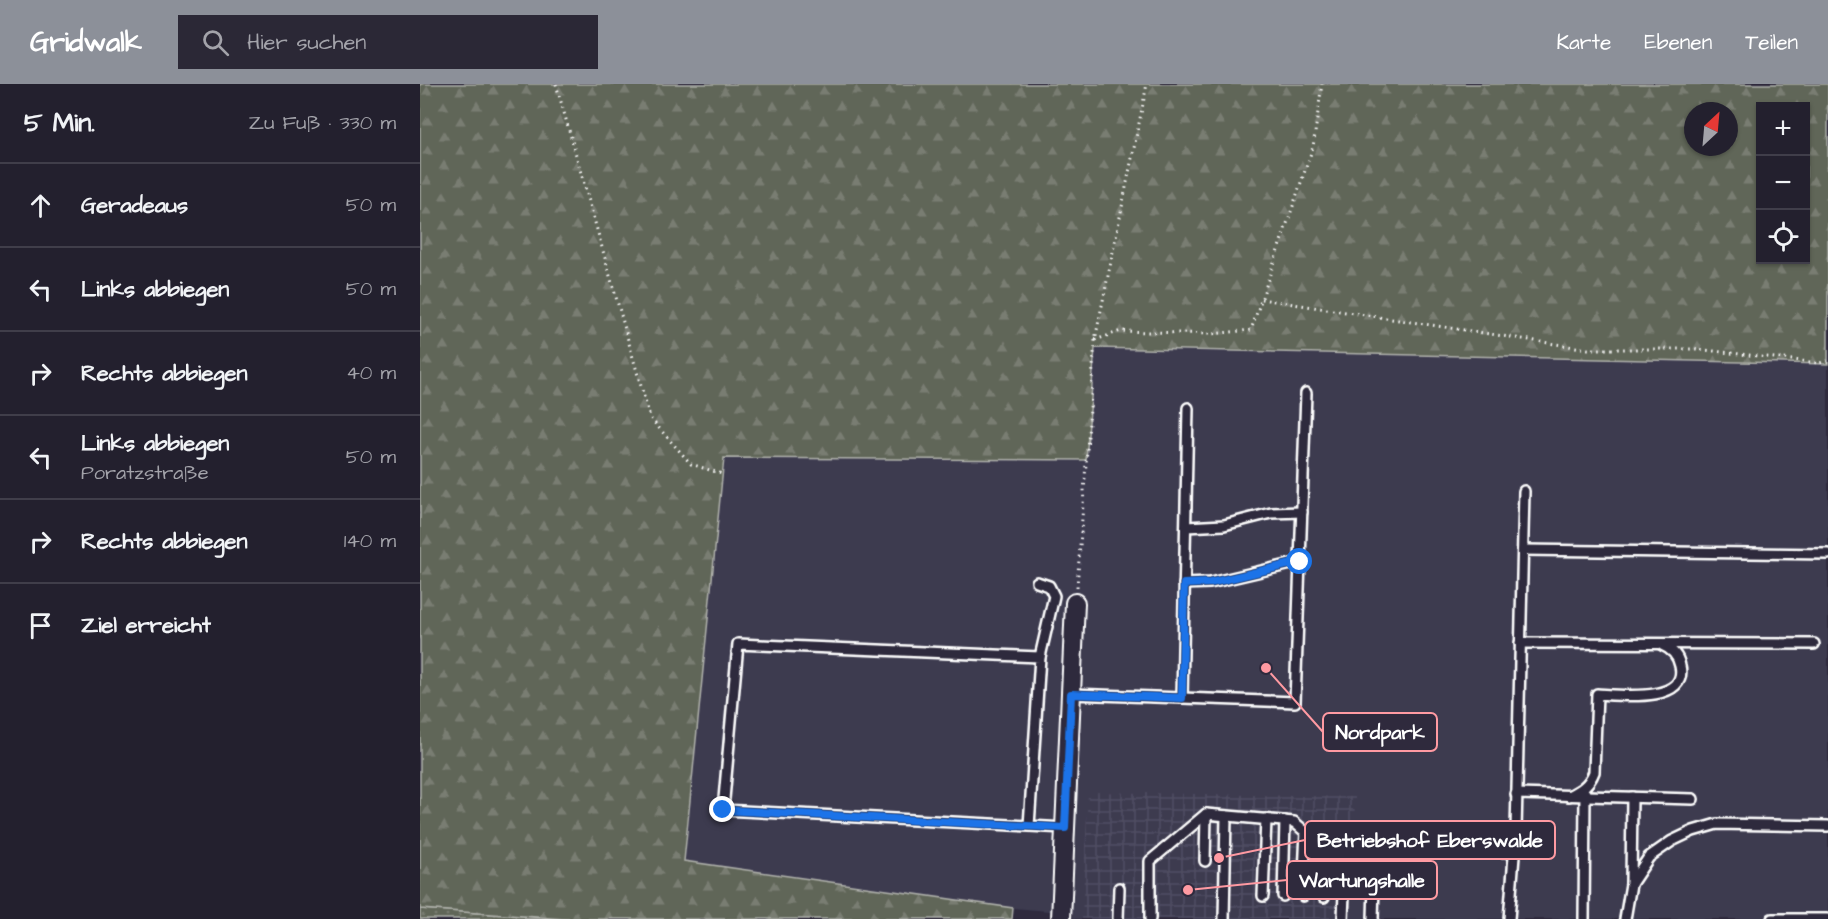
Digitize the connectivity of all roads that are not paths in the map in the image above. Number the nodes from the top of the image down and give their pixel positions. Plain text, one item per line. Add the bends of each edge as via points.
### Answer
1 (1306, 393) dead end
2 (1188, 408) dead end
3 (1524, 491) dead end
4 (1302, 512) junction
5 (1185, 526) junction
6 (1523, 550) junction
7 (1828, 554) edge
8 (1300, 562) junction
9 (1038, 582) dead end
10 (1184, 584) junction
11 (1076, 603) road end
12 (1520, 643) junction
13 (1659, 644) junction
14 (1814, 644) dead end
15 (1040, 657) junction
16 (1071, 694) junction
17 (1182, 698) junction
18 (1590, 781) junction
19 (1516, 794) junction
20 (1569, 796) junction
21 (1584, 796) junction
22 (1632, 797) junction
23 (1693, 799) dead end
24 (1206, 814) junction
25 (1226, 816) junction
26 (1266, 819) junction
27 (1285, 821) junction
28 (1029, 826) junction
29 (1828, 826) edge
30 (1065, 828) junction
31 (1306, 831) junction
32 (1328, 850) junction
33 (1514, 852) junction
34 (1205, 861) dead end
35 (1631, 884) junction
36 (1119, 888) dead end
37 (1263, 896) dead end
38 (1282, 896) dead end
39 (1303, 896) dead end
40 (1324, 897) dead end
41 (1061, 919) edge
42 (1118, 919) edge
43 (1150, 919) edge
44 (1224, 919) edge
45 (1343, 919) edge
46 (1373, 919) edge
47 (1509, 919) edge
48 (1584, 919) edge
49 (1625, 919) edge
50 (1772, 919) edge
51 (1827, 919) edge

1 - 4 lane
2 - 5 lane
3 - 6 lane
4 - 5 lane via 1271,513 1224,525
4 - 8 lane
5 - 10 lane
6 - 7 lane
6 - 12 lane
8 - 10 lane via 1210,583
8 - 17 lane via 1295,702
9 - 15 lane via 1049,586 1054,597
10 - 17 lane
11 - 16 street
12 - 13 lane
12 - 19 lane
13 - 14 lane
13 - 18 lane via 1678,657 1678,680 1670,690 1654,696 1597,694 1594,772
15 - 28 lane
15 - 28 lane via 738,644 723,810
16 - 17 lane
16 - 30 street
18 - 20 lane
18 - 21 lane
19 - 20 lane
19 - 33 lane
20 - 21 lane
21 - 22 lane
21 - 48 lane
22 - 23 lane
22 - 35 lane
24 - 25 lane
24 - 34 lane
24 - 43 lane via 1150,861
25 - 26 lane
25 - 44 lane
26 - 27 lane
26 - 37 lane
27 - 31 lane
27 - 38 lane
28 - 30 lane
29 - 35 lane via 1717,824 1693,831 1649,857
30 - 41 street
31 - 32 lane
31 - 39 lane
32 - 40 lane
32 - 45 lane via 1345,866
33 - 46 lane via 1375,850
33 - 47 lane
35 - 49 lane
36 - 42 lane
50 - 51 lane

